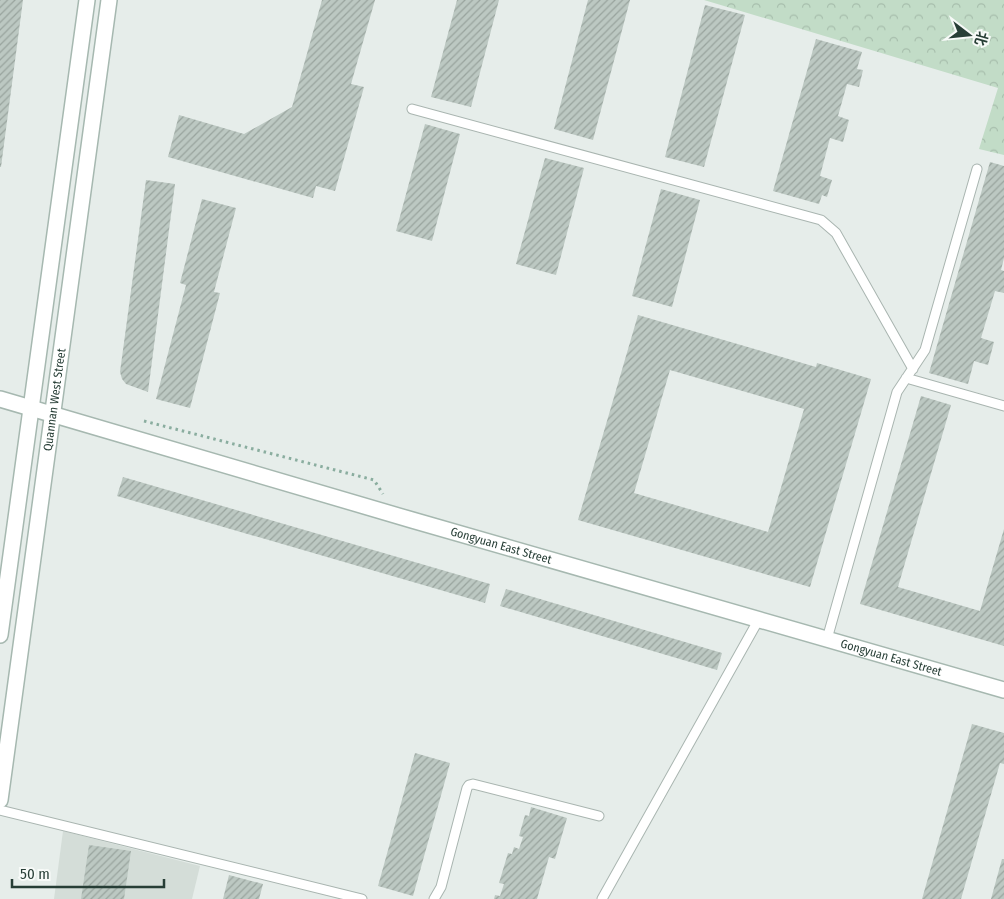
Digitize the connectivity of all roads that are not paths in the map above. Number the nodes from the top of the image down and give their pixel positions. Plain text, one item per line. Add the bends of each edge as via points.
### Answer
1 (87, 0) edge
2 (110, 0) edge
3 (412, 109) dead end
4 (977, 169) dead end
5 (913, 369) junction
6 (906, 378) junction
7 (0, 399) edge
8 (1004, 406) edge
9 (31, 408) junction
10 (53, 414) junction
11 (759, 620) junction
12 (0, 635) edge
13 (827, 639) junction
14 (1004, 690) edge
15 (0, 800) edge
16 (0, 810) edge
17 (599, 816) dead end
18 (362, 899) edge
19 (434, 899) edge
20 (602, 899) edge

1 - 9 main road, Quannan West Street
2 - 10 main road, Quannan West Street
3 - 5 lane via 821,220 836,233
4 - 5 lane via 925,350
5 - 6 lane
6 - 8 lane
6 - 13 lane via 897,392
7 - 9 main road, Gongyuan East Street
9 - 10 main road, Gongyuan East Street
9 - 12 main road, Quannan West Street
10 - 11 main road, Gongyuan East Street
10 - 15 main road, Quannan West Street
11 - 13 main road, Gongyuan East Street
11 - 20 lane
13 - 14 main road, Gongyuan East Street
16 - 18 lane
17 - 19 lane via 469,785 441,887

